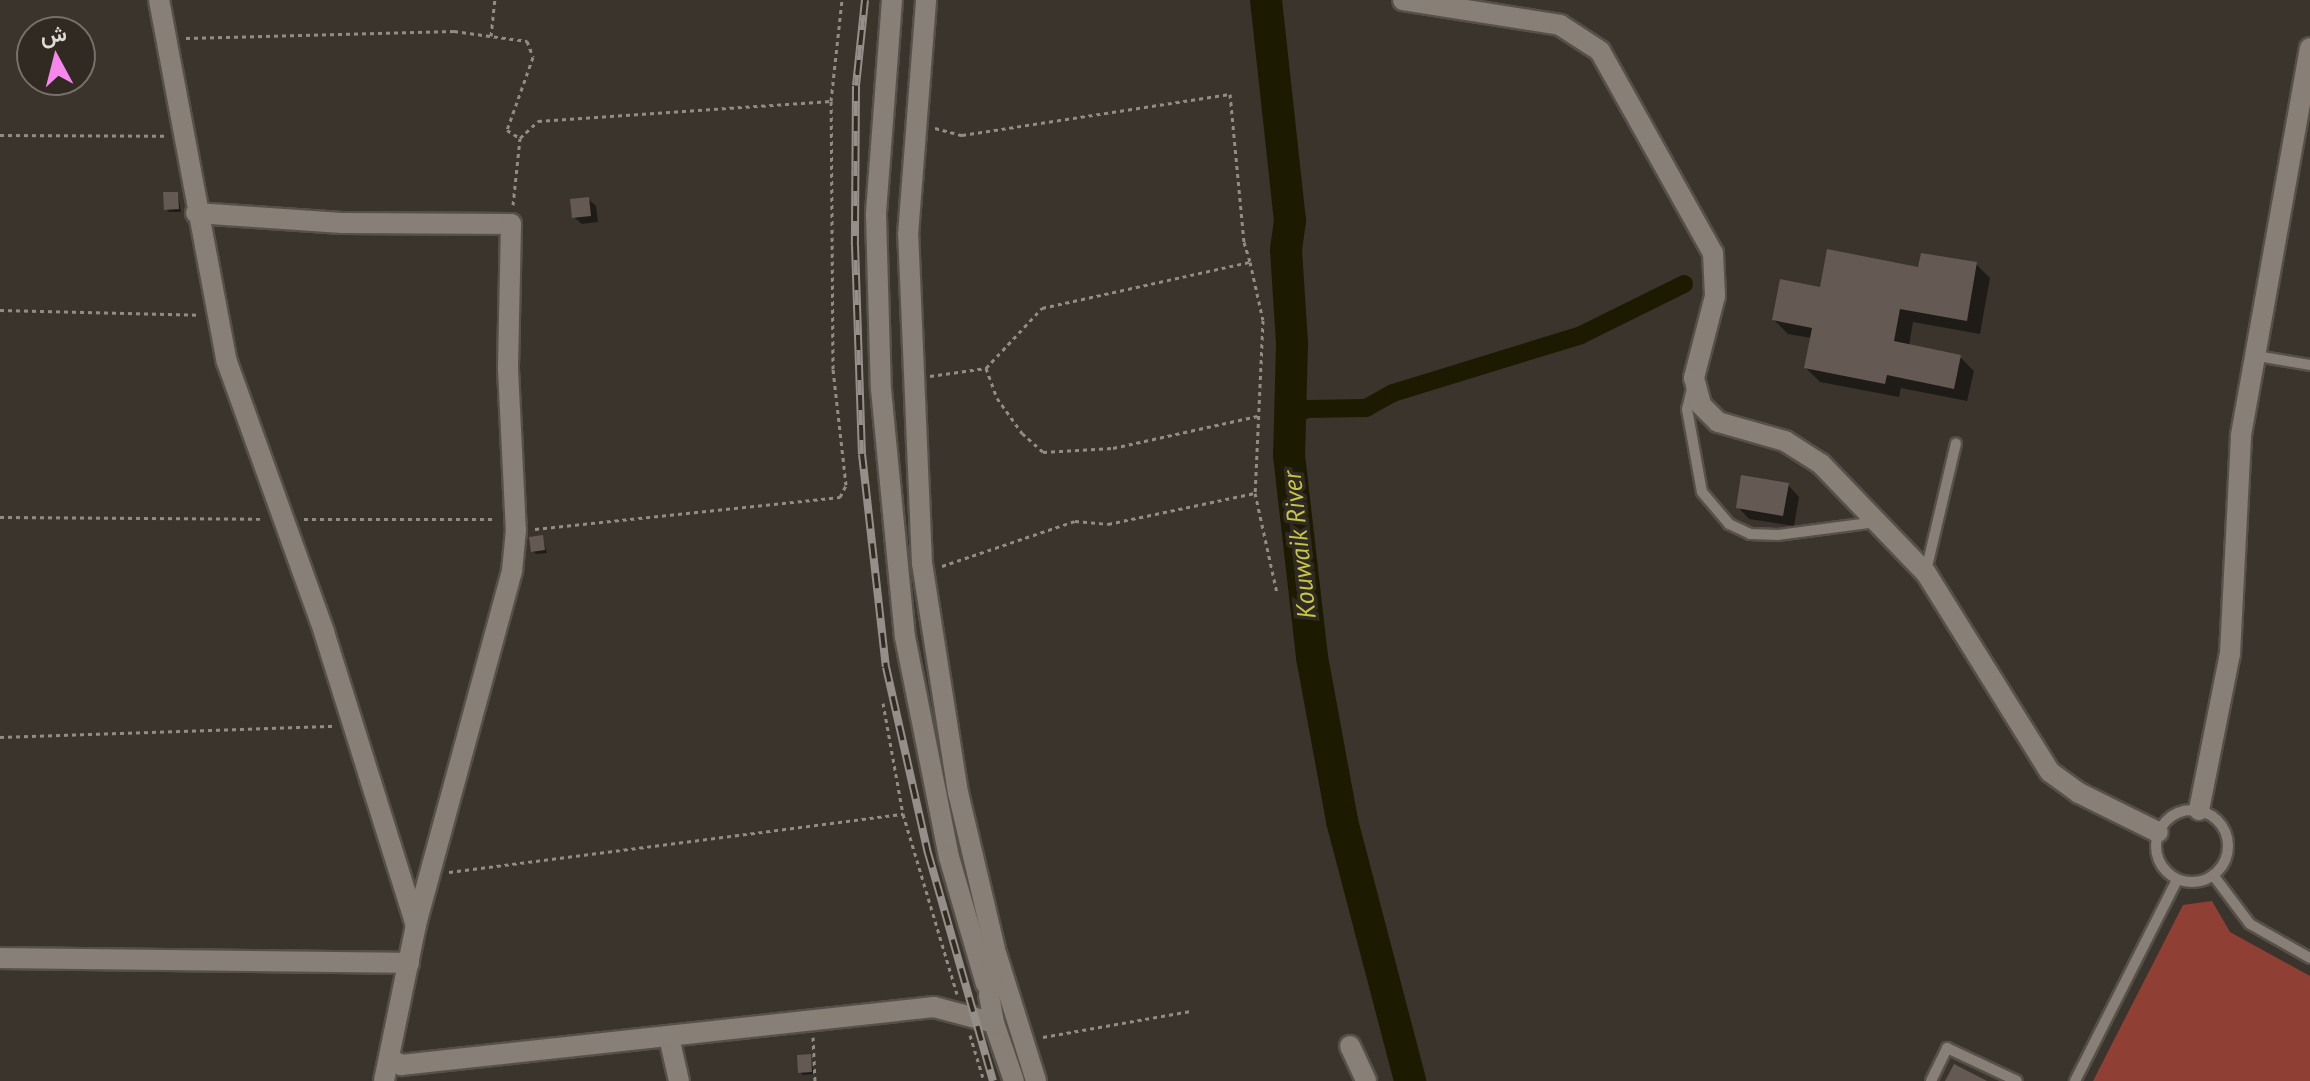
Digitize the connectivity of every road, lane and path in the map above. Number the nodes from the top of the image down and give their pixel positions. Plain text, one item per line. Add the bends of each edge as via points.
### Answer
1 (159, 0) edge
2 (495, 0) edge
3 (842, 0) edge
4 (892, 0) edge
5 (926, 0) edge
6 (1403, 0) edge
7 (491, 36) junction
8 (166, 39) junction
9 (2310, 48) edge
10 (831, 101) junction
11 (916, 124) junction
12 (0, 135) edge
13 (182, 136) junction
14 (520, 138) junction
15 (196, 213) junction
16 (511, 224) junction
17 (1250, 262) junction
18 (0, 310) edge
19 (215, 316) junction
20 (2257, 356) junction
21 (2310, 365) edge
22 (986, 368) junction
23 (1694, 378) junction
24 (911, 379) junction
25 (1258, 415) junction
26 (1956, 443) dead end
27 (1255, 493) junction
28 (0, 517) edge
29 (284, 519) junction
30 (1877, 522) junction
31 (516, 524) junction
32 (923, 573) junction
33 (1926, 573) junction
34 (1277, 593) dead end
35 (883, 703) dead end
36 (350, 725) junction
37 (0, 737) edge
38 (2199, 810) junction
39 (903, 814) junction
40 (2158, 832) junction
41 (394, 865) junction
42 (435, 867) junction
43 (2213, 875) junction
44 (2177, 880) junction
45 (416, 925) junction
46 (995, 949) junction
47 (0, 958) edge
48 (2310, 958) edge
49 (409, 963) junction
50 (989, 995) junction
51 (1191, 1011) dead end
52 (962, 1012) junction
53 (812, 1021) junction
54 (994, 1023) junction
55 (669, 1037) junction
56 (1023, 1039) junction
57 (1350, 1046) dead end
58 (400, 1069) edge
59 (384, 1081) edge
60 (679, 1081) edge
61 (815, 1081) edge
62 (984, 1081) edge
63 (1014, 1081) edge
64 (1036, 1081) edge
65 (1366, 1081) edge
66 (1931, 1081) edge
67 (2017, 1081) edge
68 (2075, 1081) edge

1 - 8 street
2 - 7 path
3 - 10 path
4 - 50 street via 876,215 881,389 903,621 949,857
5 - 11 street
6 - 23 street via 1560,25 1600,51 1713,253 1715,296
7 - 8 path via 454,31
7 - 14 path via 527,41 533,57 507,130
8 - 13 street
9 - 20 street
10 - 14 path via 538,121
10 - 31 path via 833,369 846,485 840,497
11 - 17 path via 962,135 1230,94
11 - 24 street via 908,235
12 - 13 path
13 - 15 street
14 - 16 path
15 - 16 street via 342,223
15 - 19 street
16 - 31 street via 508,369
17 - 22 path via 1042,308
17 - 25 path via 1263,320
18 - 19 path
19 - 29 street
20 - 21 lane
20 - 38 street via 2241,435 2230,654
22 - 24 path
22 - 25 path via 997,398 1043,452 1113,448
23 - 30 street via 1708,415 1798,447
23 - 30 lane via 1687,409 1696,468 1710,506 1729,524 1750,534 1778,535
24 - 32 street
25 - 27 path
26 - 33 lane
27 - 32 path via 1108,524 1075,521
27 - 34 path
28 - 29 path
29 - 31 path
29 - 36 street
30 - 33 street
31 - 42 street via 512,571
32 - 46 street via 958,793
33 - 40 street via 2050,772 2079,793
35 - 39 path
36 - 37 path
36 - 41 street
38 - 40 lane via 2174,814
38 - 43 lane via 2225,832 2227,856
39 - 42 path
39 - 52 path
40 - 44 lane via 2156,855
41 - 42 street via 414,876
41 - 45 street
42 - 45 street
43 - 44 lane via 2190,883
43 - 48 lane via 2250,924
44 - 68 lane
45 - 49 street
46 - 50 street
46 - 56 street
47 - 49 street
49 - 58 street
50 - 54 street
51 - 56 path via 1094,1032
52 - 53 street via 934,1007
52 - 54 street
52 - 62 path
53 - 55 street
53 - 61 path
54 - 63 street
55 - 58 street
55 - 60 street
56 - 64 street
57 - 65 street
58 - 59 street
66 - 67 lane via 1947,1048

